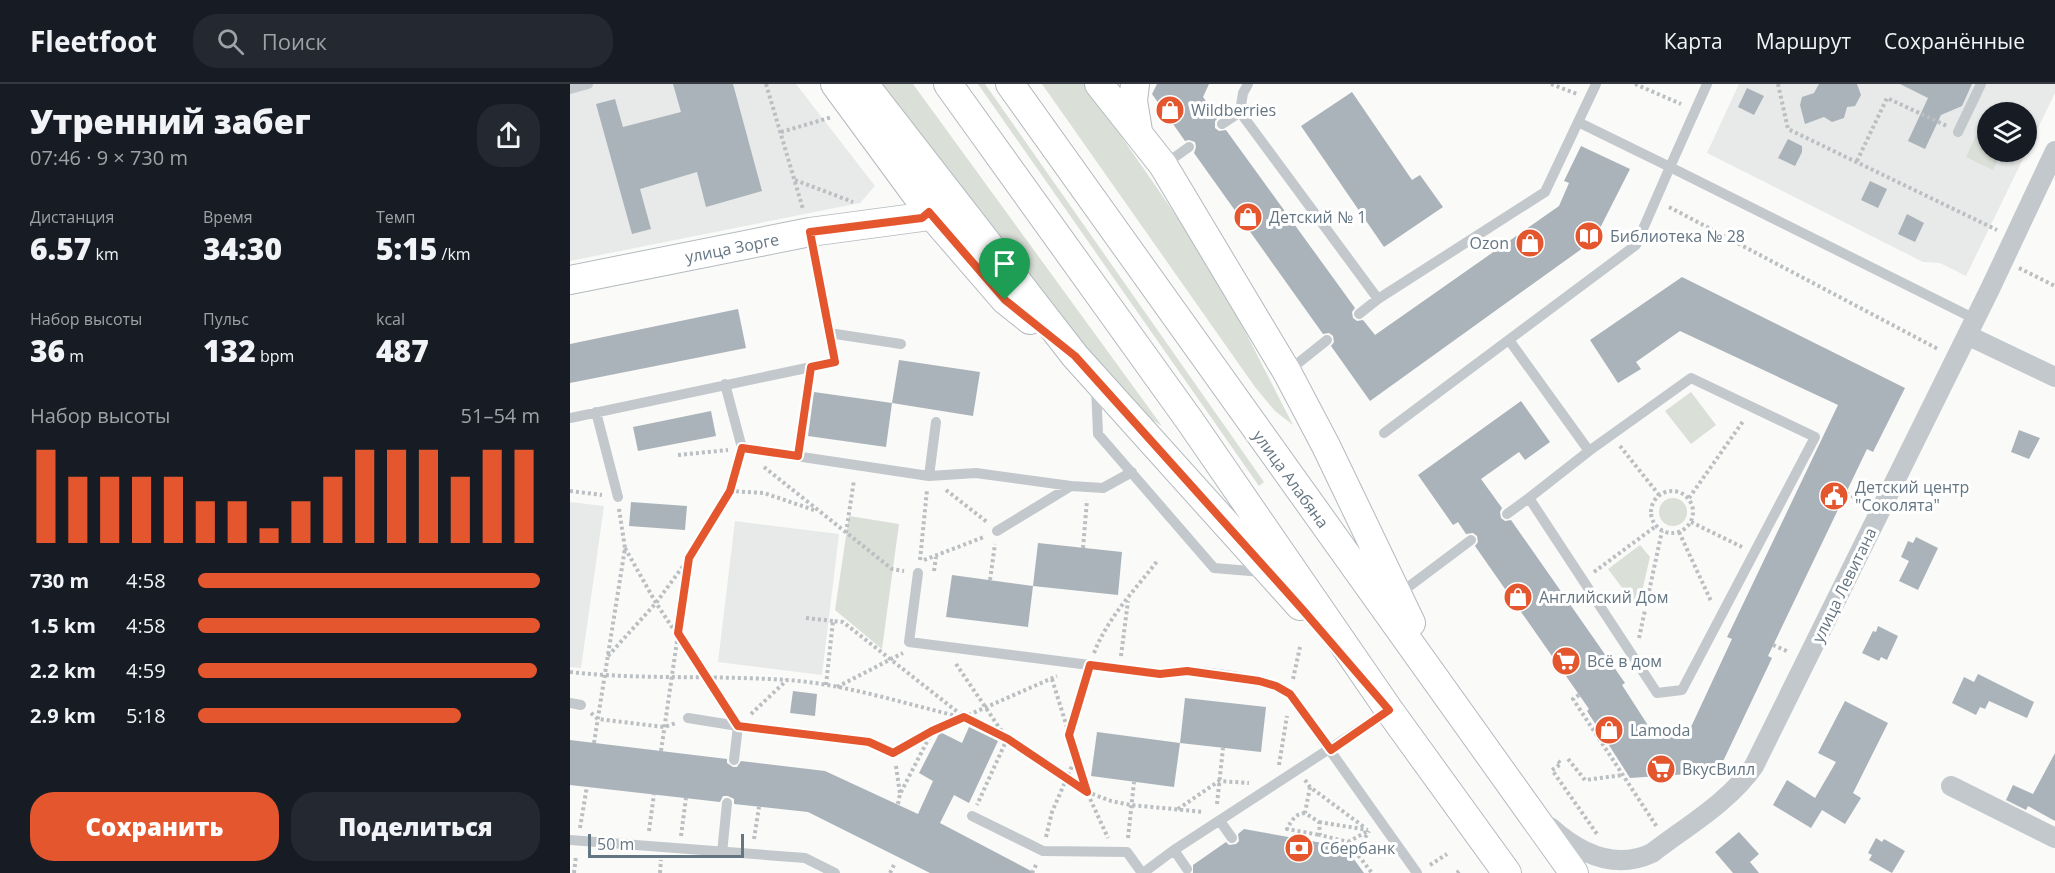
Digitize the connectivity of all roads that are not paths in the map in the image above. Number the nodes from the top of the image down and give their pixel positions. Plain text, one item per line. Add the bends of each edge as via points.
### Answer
1 (588, 84) edge
2 (835, 84) edge
3 (864, 84) edge
4 (948, 84) edge
5 (1010, 84) edge
6 (1099, 84) edge
7 (1135, 84) edge
8 (1248, 84) edge
9 (1596, 84) edge
10 (1707, 84) edge
11 (1981, 84) edge
12 (570, 89) edge
13 (1240, 112) junction
14 (1578, 122) junction
15 (1222, 124) dead end
16 (1138, 131) junction
17 (1958, 132) road end
18 (1189, 147) dead end
19 (2055, 151) edge
20 (1163, 165) junction
21 (1671, 167) junction
22 (929, 212) junction
23 (810, 232) junction
24 (570, 280) edge
25 (1378, 299) junction
26 (1359, 314) dead end
27 (1971, 327) junction
28 (829, 333) junction
29 (1509, 339) junction
30 (1327, 340) dead end
31 (901, 344) dead end
32 (1075, 356) junction
33 (1287, 372) junction
34 (2055, 377) edge
35 (1096, 381) junction
36 (725, 384) junction
37 (596, 412) junction
38 (570, 418) edge
39 (936, 422) dead end
40 (1384, 433) dead end
41 (1589, 451) junction
42 (1132, 472) junction
43 (929, 476) junction
44 (1071, 486) junction
45 (618, 497) road end
46 (1529, 498) junction
47 (1507, 514) dead end
48 (997, 531) road end
49 (1471, 540) dead end
50 (919, 567) road end
51 (1269, 572) junction
52 (1398, 594) junction
53 (1438, 682) junction
54 (1389, 710) junction
55 (688, 718) road end
56 (738, 726) junction
57 (1331, 750) junction
58 (893, 753) road end
59 (734, 760) dead end
60 (1951, 786) dead end
61 (728, 803) dead end
62 (1526, 806) junction
63 (972, 816) road end
64 (1218, 817) junction
65 (1232, 838) dead end
66 (2055, 838) edge
67 (574, 841) edge
68 (1174, 850) junction
69 (722, 852) junction
70 (1187, 869) dead end
71 (835, 873) edge
72 (1143, 873) edge
73 (1417, 873) edge
74 (1507, 873) edge
75 (1574, 873) edge

1 - 12 lane
2 - 22 main road
3 - 32 main road
4 - 54 main road via 1190,421
5 - 53 main road, улица Алабяна
6 - 16 main road
7 - 16 main road via 1132,101
8 - 13 lane
9 - 14 lane
10 - 21 lane
11 - 17 lane
13 - 15 lane
13 - 25 lane
14 - 21 lane
14 - 25 lane via 1545,192
16 - 20 main road
18 - 20 lane
19 - 27 street, улица Левитана
20 - 33 main road
21 - 27 lane
21 - 29 lane via 1636,245
22 - 23 main road, улица Зорге via 922,218
22 - 32 main road via 1005,300
23 - 24 main road, улица Зорге
23 - 28 lane
25 - 26 lane
27 - 34 street
27 - 62 street, улица Левитана via 1743,782 1652,853 1626,861 1609,861 1580,848
28 - 31 lane
28 - 36 lane via 835,362
29 - 40 lane
29 - 41 lane
30 - 33 lane
32 - 35 main road
33 - 52 main road
35 - 42 lane via 1098,434
35 - 51 main road
36 - 37 lane
36 - 43 lane via 742,448
37 - 38 lane
37 - 45 lane
39 - 43 lane
41 - 46 lane
41 - 46 lane via 1691,378 1815,437 1682,690 1657,693
42 - 44 lane via 1103,488
42 - 51 lane via 1214,568
43 - 44 lane via 976,473
44 - 48 lane
46 - 47 lane
49 - 52 lane
50 - 57 lane via 909,642 1160,674 1187,671 1259,681 1290,694
51 - 54 main road
52 - 53 main road
53 - 62 main road, улица Алабяна
54 - 57 lane
54 - 74 main road
55 - 56 lane
56 - 58 lane via 869,742
56 - 59 lane
57 - 64 lane
57 - 73 lane
60 - 66 street
61 - 69 lane
62 - 75 main road, улица Алабяна
63 - 72 lane via 1043,851 1127,852
64 - 65 lane
64 - 68 lane
67 - 69 lane
68 - 70 lane
68 - 72 lane
69 - 71 lane via 805,858

